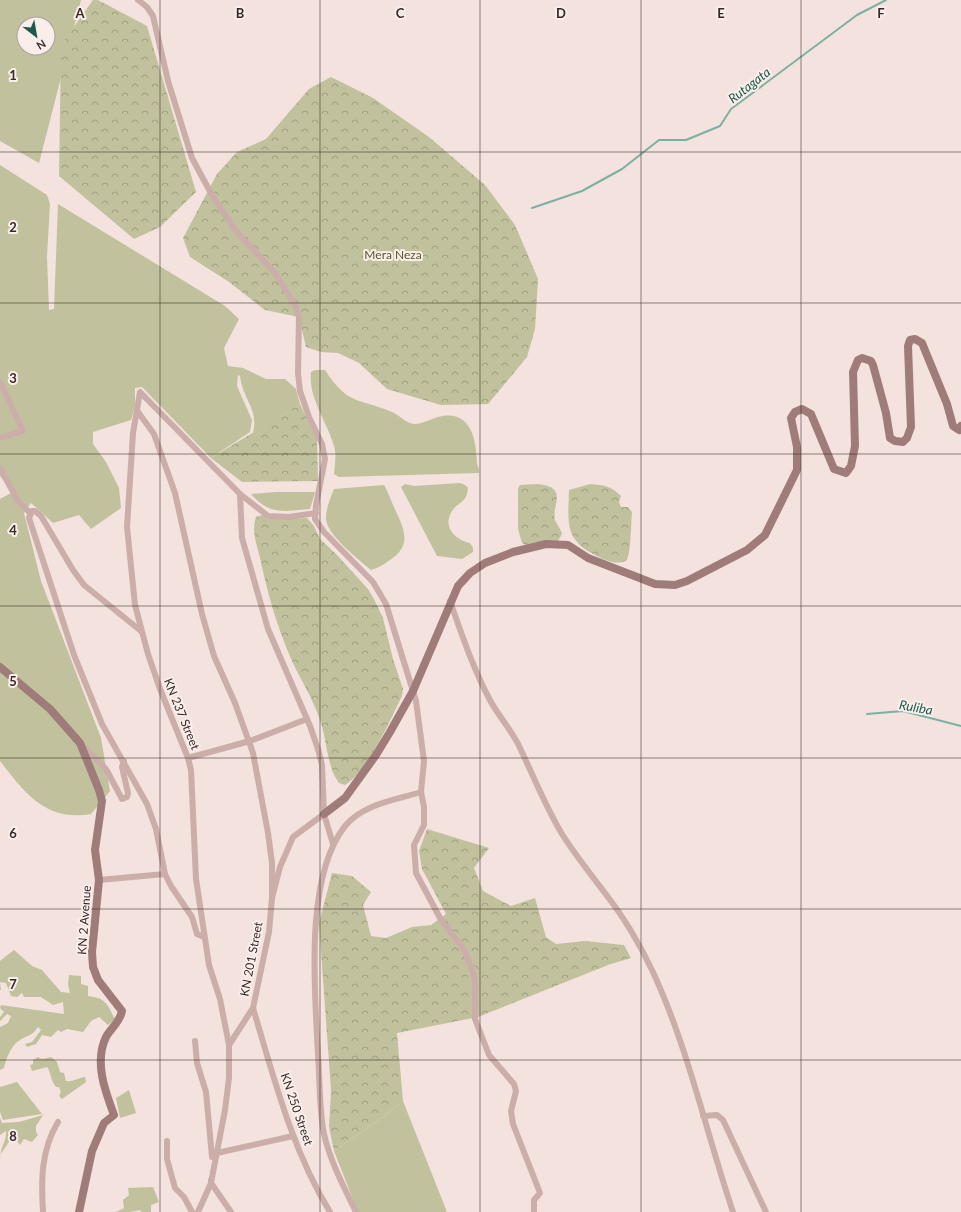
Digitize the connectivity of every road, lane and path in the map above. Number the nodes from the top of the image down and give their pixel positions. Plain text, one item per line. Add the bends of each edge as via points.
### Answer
1 (138, 0) edge
2 (0, 382) edge
3 (138, 412) junction
4 (961, 426) edge
5 (0, 438) edge
6 (0, 468) edge
7 (240, 494) junction
8 (30, 513) junction
9 (316, 513) junction
10 (450, 601) junction
11 (141, 631) junction
12 (0, 667) edge
13 (413, 691) junction
14 (307, 719) junction
15 (250, 741) junction
16 (80, 743) junction
17 (188, 758) junction
18 (124, 761) junction
19 (421, 792) junction
20 (324, 814) junction
21 (333, 844) junction
22 (165, 874) junction
23 (99, 880) junction
24 (272, 898) junction
25 (204, 937) junction
26 (253, 1008) junction
27 (195, 1040) dead end
28 (229, 1045) junction
29 (703, 1116) junction
30 (58, 1122) dead end
31 (293, 1136) junction
32 (167, 1141) dead end
33 (214, 1155) junction
34 (211, 1183) junction
35 (43, 1212) edge
36 (78, 1212) edge
37 (192, 1212) edge
38 (198, 1212) edge
39 (231, 1212) edge
40 (330, 1212) edge
41 (356, 1212) edge
42 (534, 1212) edge
43 (733, 1212) edge
44 (766, 1212) edge

1 - 9 street via 148,7 153,16 168,81 192,158 200,174 236,231 275,273 295,305 299,317 300,391 322,444 325,459
2 - 5 street via 23,431
3 - 7 street, KN 237 Street via 139,392 142,392
3 - 11 street, KN 237 Street via 133,433 127,527 135,605
3 - 15 street via 154,434 175,493 214,656
4 - 10 street via 959,430 953,426 947,404 922,343 915,338 910,340 908,346 911,427 907,438 903,442 895,442 890,438 873,364 868,360 858,360 854,372 855,446 851,466 846,473 834,469 811,414 802,408 795,412 791,418 797,447 797,470 765,535 747,550 688,582 675,585 655,584 588,558 568,545 546,544 513,552 485,563 470,573 458,586
6 - 8 street via 18,501
7 - 9 street via 268,516 289,517
7 - 14 street via 242,538 268,629
8 - 11 street via 35,511 41,516 84,585
8 - 18 street via 29,518 74,655 102,724
9 - 13 street via 316,519 324,532 373,582 386,604
10 - 13 street
10 - 29 street via 472,661 491,702 520,747 537,787 562,832 629,928 652,971 695,1085
11 - 17 street, KN 237 Street via 160,689
12 - 16 street, KN 2 Avenue via 50,709
13 - 19 street via 424,761
13 - 20 street via 364,772 345,798
14 - 15 street
14 - 20 street via 322,765
15 - 17 street
15 - 24 street via 268,833 272,863
16 - 18 street via 106,769 122,799 127,797 128,793 122,767
16 - 23 street, KN 2 Avenue via 102,800 95,850
17 - 25 street, KN 237 Street via 193,795 192,829 196,879
18 - 22 street via 152,816
19 - 21 street via 358,813
19 - 42 street via 424,825 414,845 416,873 440,918 464,950 475,981 475,1019 489,1056 514,1084 516,1091 511,1111 513,1124 540,1193 534,1200
20 - 21 street
20 - 24 street, KN 201 Street via 293,837 280,867
21 - 41 street via 318,894 315,989 319,1059 324,1134 332,1160
22 - 23 street
22 - 25 street via 192,917 197,934
23 - 36 street, KN 2 Avenue via 92,952 93,967 102,986 122,1011 102,1046 100,1057 105,1088 114,1115 104,1123 92,1151
24 - 26 street, KN 201 Street
25 - 28 street, KN 237 Street
26 - 28 street, KN 201 Street
26 - 31 street, KN 250 Street
27 - 33 street via 196,1063 206,1092
28 - 33 street via 229,1078
29 - 43 street
29 - 44 street via 717,1115 723,1120
30 - 35 street via 49,1137 45,1155 42,1176
31 - 33 street
31 - 40 street, KN 250 Street
32 - 37 street via 167,1159 175,1188 184,1197
33 - 34 street
34 - 38 street
34 - 39 street

